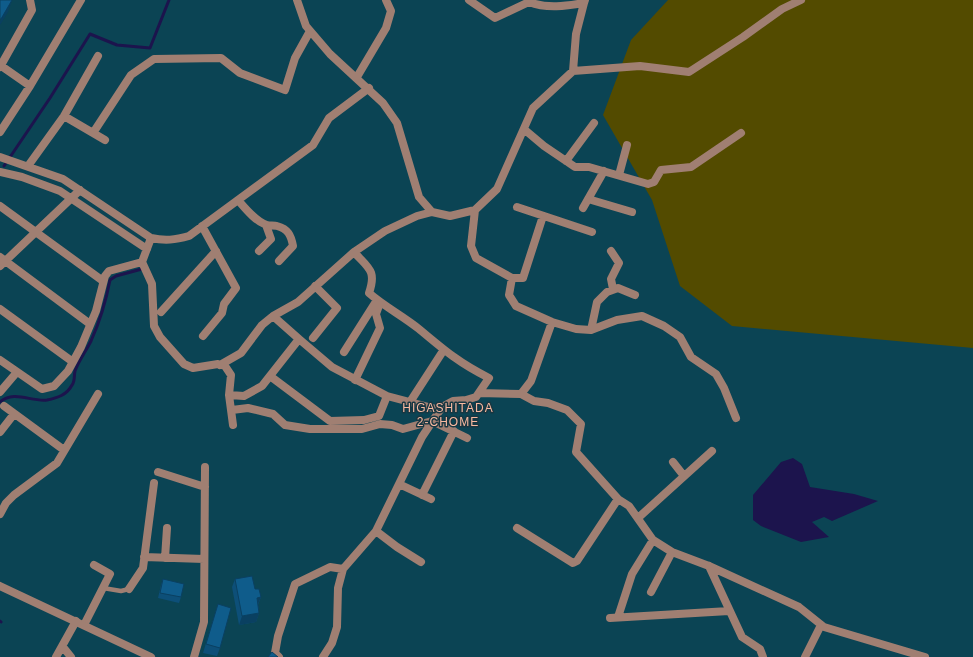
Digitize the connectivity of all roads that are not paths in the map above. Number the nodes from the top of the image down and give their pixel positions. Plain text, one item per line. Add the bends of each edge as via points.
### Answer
1 (30, 0) edge
2 (80, 0) edge
3 (296, 0) edge
4 (386, 0) edge
5 (469, 0) edge
6 (801, 0) edge
7 (585, 1) edge
8 (310, 31) junction
9 (98, 56) dead end
10 (0, 66) edge
11 (573, 71) junction
12 (357, 77) junction
13 (30, 86) junction
14 (369, 88) junction
15 (64, 116) junction
16 (594, 123) dead end
17 (525, 130) junction
18 (0, 132) edge
19 (93, 133) junction
20 (741, 133) dead end
21 (104, 140) dead end
22 (627, 145) dead end
23 (0, 157) edge
24 (566, 161) junction
25 (28, 166) junction
26 (604, 171) junction
27 (0, 172) edge
28 (619, 175) junction
29 (80, 190) junction
30 (71, 199) junction
31 (588, 199) junction
32 (238, 200) junction
33 (0, 206) edge
34 (517, 207) dead end
35 (583, 208) dead end
36 (475, 210) junction
37 (432, 212) junction
38 (632, 212) dead end
39 (544, 216) junction
40 (266, 225) junction
41 (202, 226) junction
42 (35, 232) junction
43 (592, 232) dead end
44 (151, 238) junction
45 (147, 249) junction
46 (216, 251) junction
47 (259, 251) dead end
48 (611, 251) dead end
49 (354, 252) junction
50 (2, 261) edge
51 (279, 261) dead end
52 (142, 262) junction
53 (512, 278) junction
54 (103, 282) junction
55 (315, 286) junction
56 (613, 288) junction
57 (635, 295) dead end
58 (378, 301) junction
59 (0, 309) edge
60 (161, 312) dead end
61 (273, 316) junction
62 (552, 322) junction
63 (90, 324) junction
64 (591, 330) junction
65 (203, 336) dead end
66 (314, 338) dead end
67 (299, 339) junction
68 (443, 351) junction
69 (344, 352) dead end
70 (0, 360) edge
71 (73, 362) junction
72 (220, 364) junction
73 (17, 372) junction
74 (270, 376) junction
75 (355, 380) junction
76 (0, 392) edge
77 (479, 393) junction
78 (98, 394) dead end
79 (521, 394) junction
80 (230, 395) junction
81 (387, 396) junction
82 (410, 402) junction
83 (4, 406) dead end
84 (232, 410) junction
85 (440, 410) junction
86 (14, 414) junction
87 (736, 418) dead end
88 (432, 421) junction
89 (233, 425) dead end
90 (454, 431) junction
91 (0, 432) edge
92 (467, 438) dead end
93 (64, 450) junction
94 (712, 450) dead end
95 (673, 462) dead end
96 (205, 467) dead end
97 (158, 472) dead end
98 (684, 476) junction
99 (154, 483) dead end
100 (399, 484) junction
101 (204, 487) junction
102 (422, 495) junction
103 (431, 499) dead end
104 (618, 499) junction
105 (0, 514) edge
106 (638, 518) junction
107 (167, 528) dead end
108 (517, 528) dead end
109 (376, 531) junction
110 (653, 540) junction
111 (672, 552) junction
112 (144, 557) junction
113 (165, 558) junction
114 (204, 559) junction
115 (421, 562) dead end
116 (94, 565) dead end
117 (709, 566) junction
118 (343, 569) junction
119 (0, 586) edge
120 (102, 588) junction
121 (129, 589) joint
122 (651, 592) dead end
123 (729, 611) junction
124 (76, 621) junction
125 (84, 625) junction
126 (821, 625) junction
127 (63, 647) junction
128 (56, 657) edge
129 (71, 657) edge
130 (151, 657) edge
131 (194, 657) edge
132 (279, 657) edge
133 (323, 657) edge
134 (763, 657) edge
135 (805, 657) edge
136 (925, 657) edge

1 - 10 street via 32,10
2 - 13 street
3 - 8 street
4 - 12 street via 391,11 386,28
5 - 7 street via 495,18 529,2 540,6 565,6
6 - 11 street via 782,9 689,72 640,66
7 - 11 street via 576,34
8 - 12 street via 330,54
8 - 19 street via 295,58 285,90 240,73 221,58 154,59 131,75
9 - 15 street
10 - 13 street
11 - 17 street via 533,108
12 - 14 street
13 - 18 street
14 - 32 street via 329,118 313,145
14 - 37 street via 397,123 419,197
15 - 19 street
15 - 25 street
16 - 24 street
17 - 24 street
17 - 36 street via 497,189
19 - 21 street
20 - 28 street via 691,167 661,170 654,182 648,184
22 - 28 street
23 - 25 street
24 - 26 street via 575,167
25 - 29 street via 63,179
26 - 28 street
26 - 31 street
27 - 30 street via 60,191
29 - 30 street
29 - 44 street
30 - 42 street
30 - 45 street
31 - 35 street
31 - 38 street
32 - 40 street
32 - 41 street
33 - 42 street
34 - 39 street
36 - 37 street via 450,216
36 - 53 street via 471,246 476,258
37 - 49 street via 385,231
39 - 43 street
39 - 53 street via 523,278
40 - 47 street via 271,239
40 - 51 street via 276,226 291,234 293,246
41 - 44 street via 188,236 173,240
41 - 46 street
42 - 50 street
42 - 54 street
44 - 45 street
45 - 52 street
46 - 60 street
46 - 65 street via 236,288 224,304 222,313
48 - 56 street via 619,262 611,279
49 - 55 street
49 - 58 street via 372,272 374,280 369,293
50 - 63 street
52 - 54 street via 109,271
52 - 72 street via 152,284 154,326 160,337 184,364 193,368
53 - 62 street via 509,295 516,306
54 - 63 street
55 - 61 street via 298,302
55 - 66 street via 336,308
56 - 57 street
56 - 64 street via 597,302
58 - 68 street via 418,329
58 - 69 street
58 - 75 street via 376,314 380,328
59 - 71 street
61 - 67 street
61 - 72 street via 262,325 241,353
62 - 64 street via 576,329
62 - 79 street via 531,381
63 - 71 street
64 - 87 street via 617,320 642,316 664,326 680,337 691,357 716,374
67 - 74 street
67 - 75 street via 332,367
68 - 77 street via 489,378
68 - 82 street
70 - 73 street
71 - 73 street via 68,372 54,386 42,389
72 - 80 street via 225,366 231,375
73 - 76 street
74 - 80 street via 262,386 244,396
74 - 81 street via 330,421 364,420 379,416
75 - 81 street
77 - 79 street
77 - 85 street via 476,397 453,401
78 - 93 street
79 - 104 street via 534,401 567,410 581,424 576,452
80 - 84 street
81 - 82 street
82 - 85 street
83 - 86 street
84 - 88 street via 248,408 273,414 285,425 310,429 362,429 380,424 403,429
84 - 89 street
85 - 88 street
86 - 91 street
86 - 93 street
88 - 90 street
88 - 100 street
90 - 92 street
90 - 102 street
93 - 105 street via 57,463 14,495
94 - 98 street
95 - 98 street
96 - 101 street
97 - 101 street
98 - 106 street
99 - 112 street
100 - 102 street
100 - 109 street
101 - 114 street
102 - 103 street
104 - 106 street via 629,506
104 - 108 street via 577,561 573,563
106 - 110 street
107 - 113 street
109 - 115 street
109 - 118 street
110 - 111 street
110 - 123 street via 632,574 614,617
111 - 117 street
111 - 122 street
112 - 113 street
112 - 121 street via 143,568
113 - 114 street
114 - 131 street via 204,622
116 - 120 street via 110,574
117 - 123 street
117 - 126 street via 799,607
118 - 132 street via 330,567 296,584 278,636 275,653
118 - 133 street via 338,588 337,627 332,643
119 - 124 street
120 - 121 lane via 121,591
120 - 125 street
123 - 134 street via 742,637 760,649
124 - 125 street
124 - 127 street
125 - 130 street
126 - 135 street
126 - 136 street
127 - 128 street
127 - 129 street

